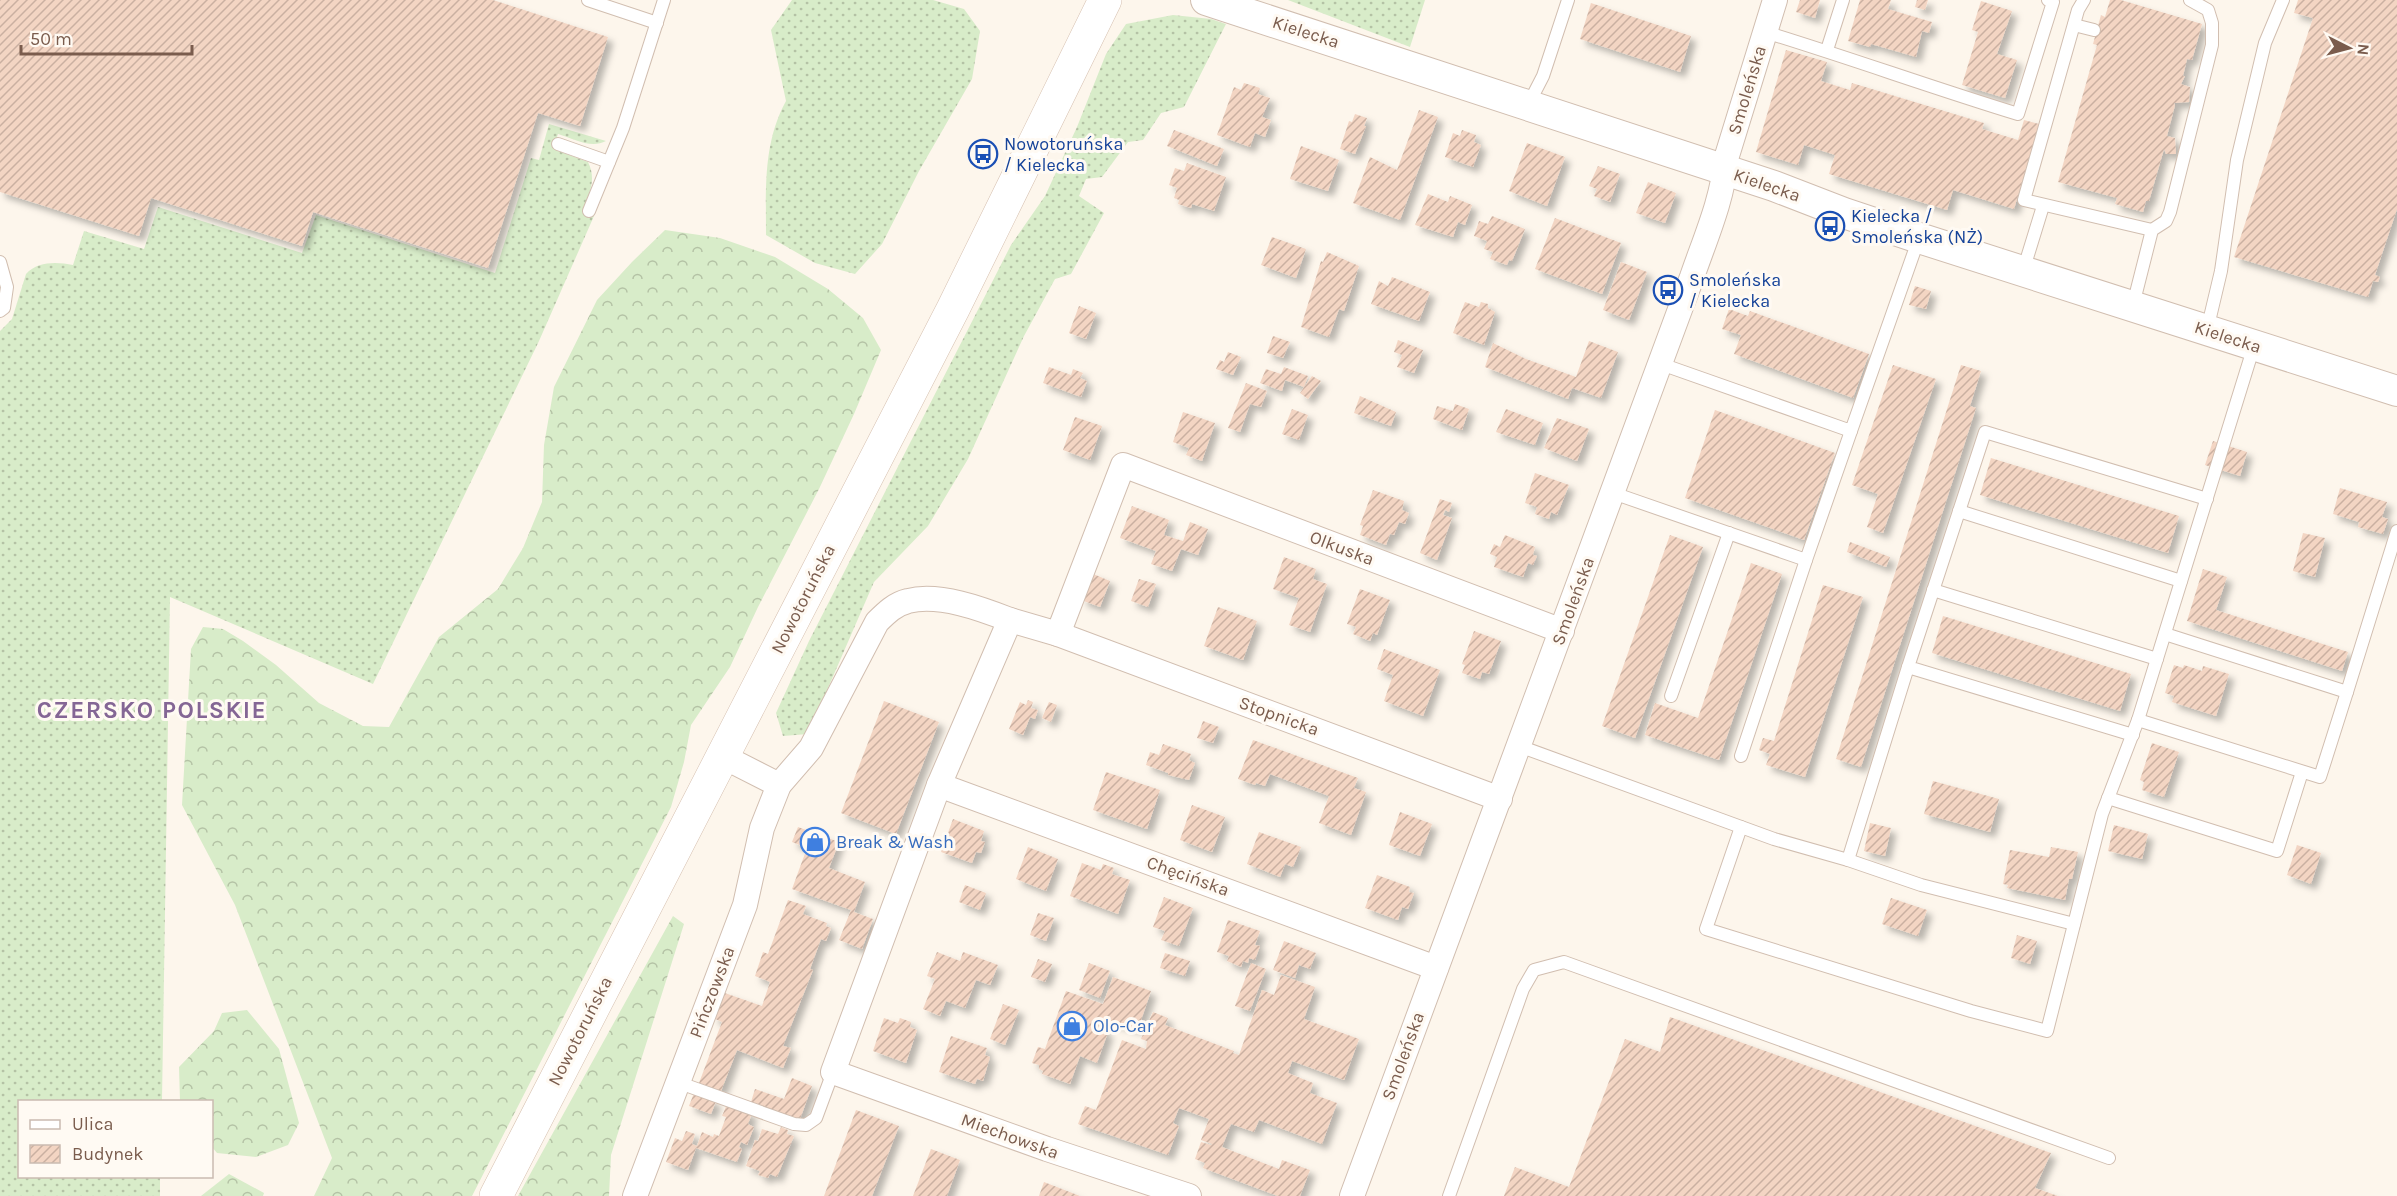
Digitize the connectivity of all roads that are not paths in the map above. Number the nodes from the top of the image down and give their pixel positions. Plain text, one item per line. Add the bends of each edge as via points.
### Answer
1 (588, 0) edge
2 (664, 0) edge
3 (1105, 0) edge
4 (1206, 0) edge
5 (1568, 0) edge
6 (1775, 0) edge
7 (1843, 0) edge
8 (2048, 0) edge
9 (2084, 0) edge
10 (2190, 0) edge
11 (2283, 0) edge
12 (657, 23) junction
13 (2074, 25) junction
14 (2094, 30) dead end
15 (1765, 32) junction
16 (1827, 50) junction
17 (1528, 105) junction
18 (558, 144) dead end
19 (609, 162) junction
20 (1725, 171) junction
21 (2043, 206) junction
22 (589, 211) dead end
23 (2152, 230) junction
24 (1920, 238) junction
25 (0, 262) edge
26 (2023, 272) junction
27 (2133, 306) junction
28 (0, 310) edge
29 (2207, 330) junction
30 (2254, 346) junction
31 (1661, 364) junction
32 (2397, 391) edge
33 (1851, 431) junction
34 (1613, 493) junction
35 (2207, 499) junction
36 (1959, 512) junction
37 (2397, 531) edge
38 (1729, 533) junction
39 (1806, 560) junction
40 (2181, 581) junction
41 (1933, 590) junction
42 (1010, 620) junction
43 (1562, 631) junction
44 (1058, 634) junction
45 (2165, 634) junction
46 (2157, 659) junction
47 (1908, 667) junction
48 (2347, 692) junction
49 (1671, 696) dead end
50 (2138, 720) junction
51 (2133, 735) junction
52 (1519, 746) junction
53 (722, 756) junction
54 (1741, 756) dead end
55 (2302, 772) junction
56 (779, 785) junction
57 (939, 785) junction
58 (2108, 798) junction
59 (1500, 799) junction
60 (1741, 827) junction
61 (1848, 860) junction
62 (2074, 924) junction
63 (1436, 968) junction
64 (833, 1072) junction
65 (677, 1082) junction
66 (2109, 1158) dead end
67 (496, 1196) edge
68 (635, 1196) edge
69 (1189, 1196) edge
70 (1352, 1196) edge
71 (1449, 1196) edge

1 - 12 lane
2 - 12 lane
3 - 53 main road, Nowotoruńska via 952,309
4 - 17 street, Kielecka
5 - 17 lane via 1543,76
6 - 15 street, Smoleńska
7 - 16 lane
8 - 16 lane via 2053,2 2018,114
9 - 13 lane
10 - 23 lane via 2208,10 2212,45 2170,212 2166,221
11 - 29 lane via 2265,43 2237,160 2222,271
12 - 19 lane
13 - 14 lane
13 - 21 lane via 2024,200
15 - 16 lane
15 - 20 street, Smoleńska
17 - 20 street, Kielecka
18 - 19 lane
19 - 22 lane
20 - 24 street, Kielecka
20 - 31 street, Smoleńska
21 - 23 lane
21 - 26 lane
23 - 27 lane
24 - 26 street, Kielecka
24 - 33 lane
25 - 28 lane via 7,287 4,308
26 - 27 street, Kielecka
27 - 29 street, Kielecka
29 - 30 street, Kielecka
30 - 32 street, Kielecka
30 - 35 lane
31 - 33 lane
31 - 34 street, Smoleńska
33 - 39 lane
34 - 38 lane
34 - 43 street, Smoleńska
35 - 36 lane via 1985,432
35 - 40 lane
36 - 40 lane
36 - 41 lane
37 - 48 lane
38 - 39 lane
38 - 49 lane
39 - 54 lane
40 - 45 lane
41 - 46 lane
41 - 47 lane
42 - 44 street, Stopnicka
42 - 56 street, Pińczowska via 955,603 909,601 891,608 877,622 811,748
42 - 57 street
43 - 44 street, Olkuska via 1123,465
43 - 52 street, Smoleńska
44 - 59 street, Stopnicka
45 - 46 lane
45 - 48 lane
46 - 50 lane
47 - 51 lane
47 - 61 lane
48 - 55 lane via 2320,777
50 - 51 lane
50 - 55 lane
51 - 58 lane
52 - 59 street, Smoleńska
52 - 60 lane
53 - 56 street
53 - 67 main road, Nowotoruńska
55 - 58 lane via 2277,851
56 - 65 street, Pińczowska via 762,828 745,905
57 - 63 street, Chęcińska
57 - 64 street
58 - 62 lane
59 - 63 street, Smoleńska
60 - 61 lane
60 - 62 lane via 1706,929 1971,1011 2047,1031
61 - 62 lane via 1921,885
63 - 70 street, Smoleńska
64 - 65 lane via 816,1118 806,1125
64 - 69 street, Miechowska
65 - 68 street, Pińczowska
66 - 71 lane via 1564,962 1534,970 1523,989

